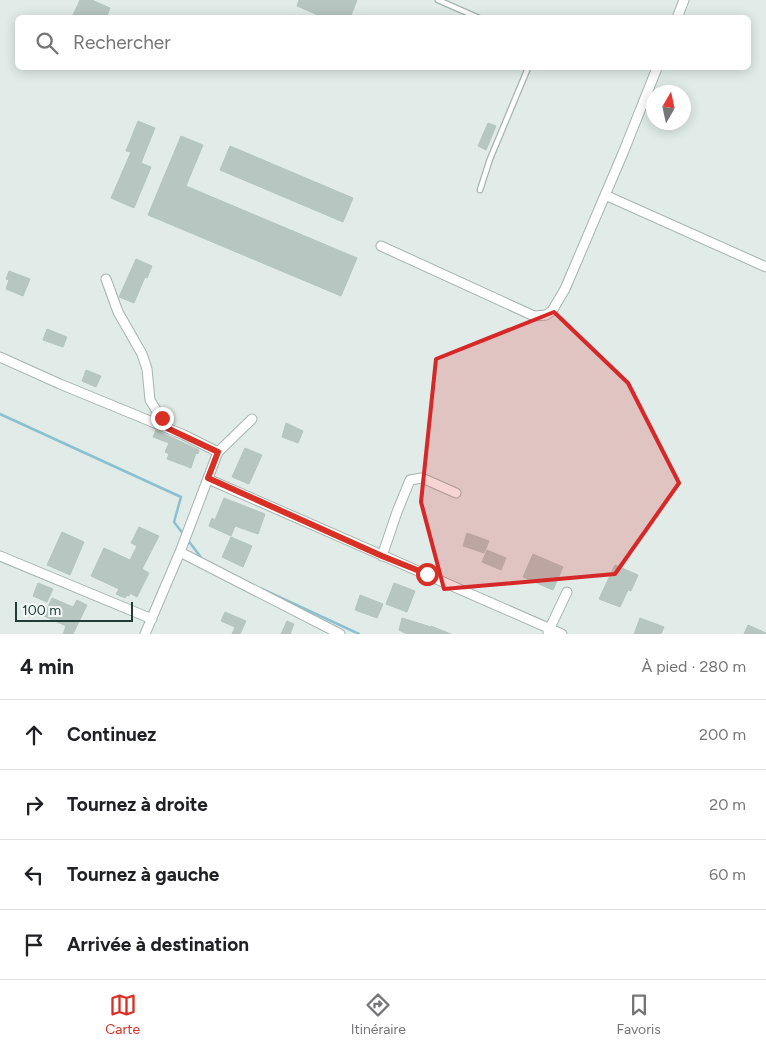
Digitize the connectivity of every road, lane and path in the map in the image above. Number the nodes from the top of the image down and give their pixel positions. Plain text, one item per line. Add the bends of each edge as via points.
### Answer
1 (438, 0) edge
2 (684, 0) edge
3 (472, 15) edge
4 (678, 15) edge
5 (527, 70) edge
6 (656, 70) edge
7 (480, 190) dead end
8 (605, 195) junction
9 (381, 246) dead end
10 (766, 267) edge
11 (106, 278) dead end
12 (0, 357) edge
13 (252, 419) dead end
14 (167, 428) junction
15 (218, 452) junction
16 (208, 478) junction
17 (456, 493) dead end
18 (180, 552) junction
19 (0, 556) edge
20 (382, 556) junction
21 (567, 592) dead end
22 (152, 618) junction
23 (548, 631) edge
24 (148, 633) edge
25 (340, 634) edge
26 (562, 634) edge

1 - 3 lane
2 - 4 street
5 - 7 lane
6 - 8 street
8 - 9 street via 565,289 546,315 534,316
8 - 10 street
11 - 14 street via 118,312 142,354 150,400
12 - 14 street
13 - 15 street
14 - 15 street
15 - 16 street
16 - 18 street
16 - 20 street
17 - 20 street via 422,478 410,480
18 - 22 street
18 - 25 street
19 - 22 street
20 - 23 street
21 - 23 street
22 - 24 street
23 - 26 street

